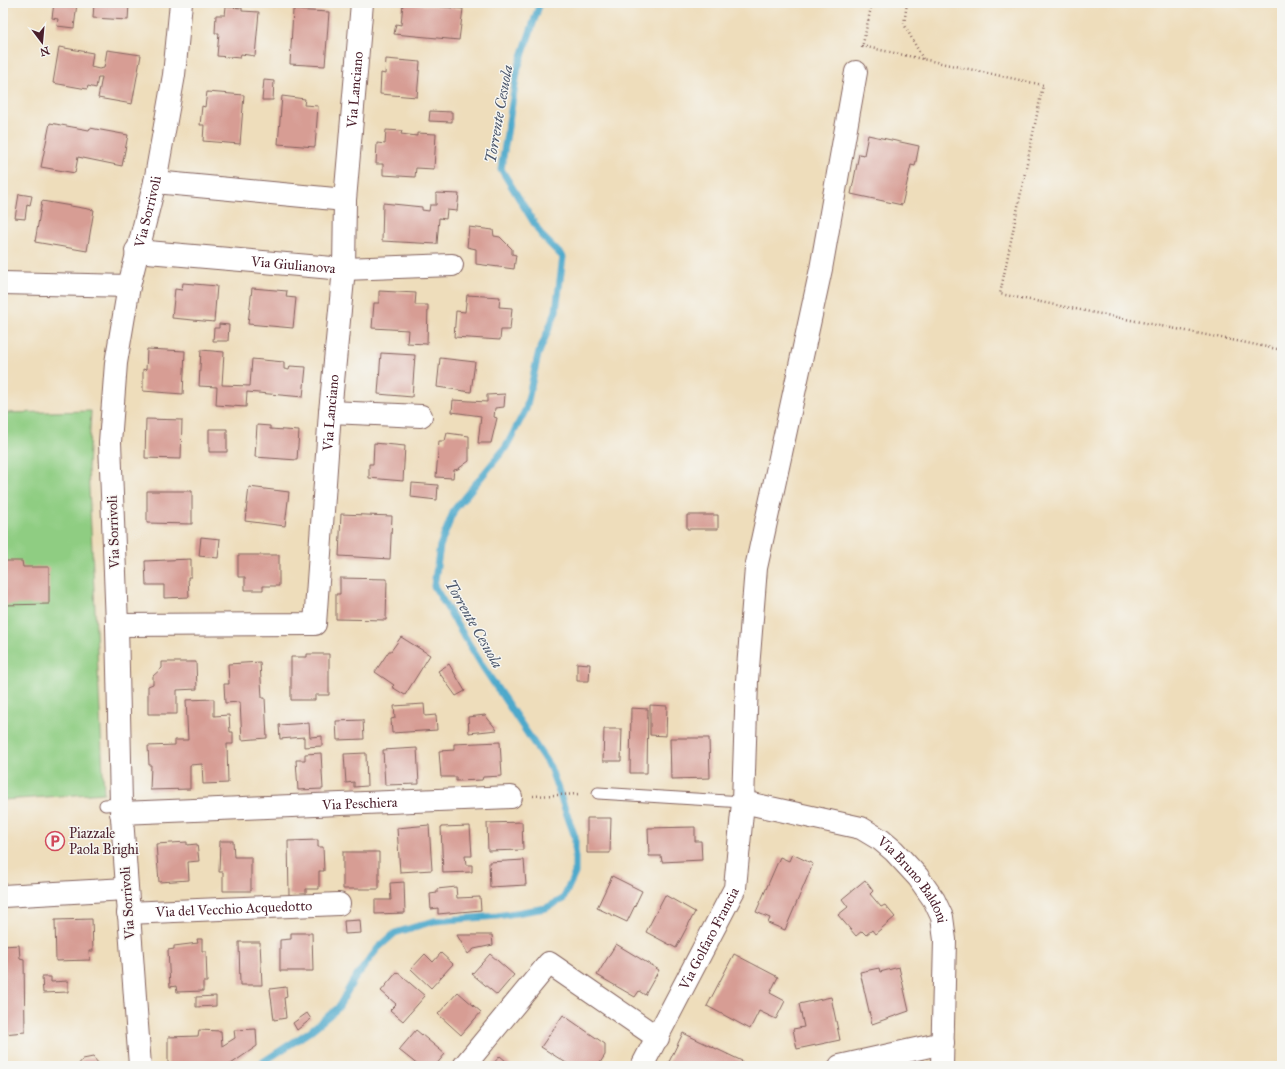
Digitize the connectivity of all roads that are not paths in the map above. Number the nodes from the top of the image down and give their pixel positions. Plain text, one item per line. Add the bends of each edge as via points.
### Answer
1 (181, 3) edge
2 (362, 3) edge
3 (856, 72) road end
4 (155, 182) junction
5 (346, 200) junction
6 (136, 251) junction
7 (452, 265) dead end
8 (344, 269) junction
9 (3, 283) edge
10 (129, 286) junction
11 (330, 412) junction
12 (421, 416) dead end
13 (117, 625) junction
14 (598, 793) road end
15 (511, 797) road end
16 (743, 802) junction
17 (116, 807) junction
18 (126, 889) junction
19 (3, 896) edge
20 (339, 904) dead end
21 (128, 913) junction
22 (658, 1038) junction
23 (943, 1043) junction
24 (140, 1066) edge
25 (464, 1066) edge
26 (642, 1066) edge
27 (840, 1066) edge
28 (942, 1066) edge

1 - 4 street, Via Sorrivoli via 174,75
2 - 5 street, Via Lanciano
3 - 16 street, Via Golfaro Francia via 821,268 756,568 747,681
4 - 5 street
4 - 6 street, Via Sorrivoli
5 - 8 street, Via Lanciano
6 - 8 street, Via Giulianova
6 - 10 street, Via Sorrivoli
7 - 8 street, Via Giulianova
8 - 11 street, Via Lanciano
9 - 10 street
10 - 13 street, Via Sorrivoli via 116,363 110,442
11 - 12 street
11 - 13 street, Via Lanciano via 315,624
13 - 17 street, Via Sorrivoli
14 - 16 lane
15 - 17 street, Via Peschiera
16 - 22 street, Via Golfaro Francia via 735,888
16 - 23 street, Via Bruno Baldoni via 861,828 894,851 918,877 942,917 945,940
17 - 18 street, Via Sorrivoli
18 - 19 street via 68,885
18 - 21 street, Via Sorrivoli
20 - 21 street, Via del Vecchio Acquedotto
21 - 24 street, Via Sorrivoli
22 - 25 street via 549,963
22 - 26 street, Via Golfaro Francia
23 - 27 street
23 - 28 street, Via Bruno Baldoni

